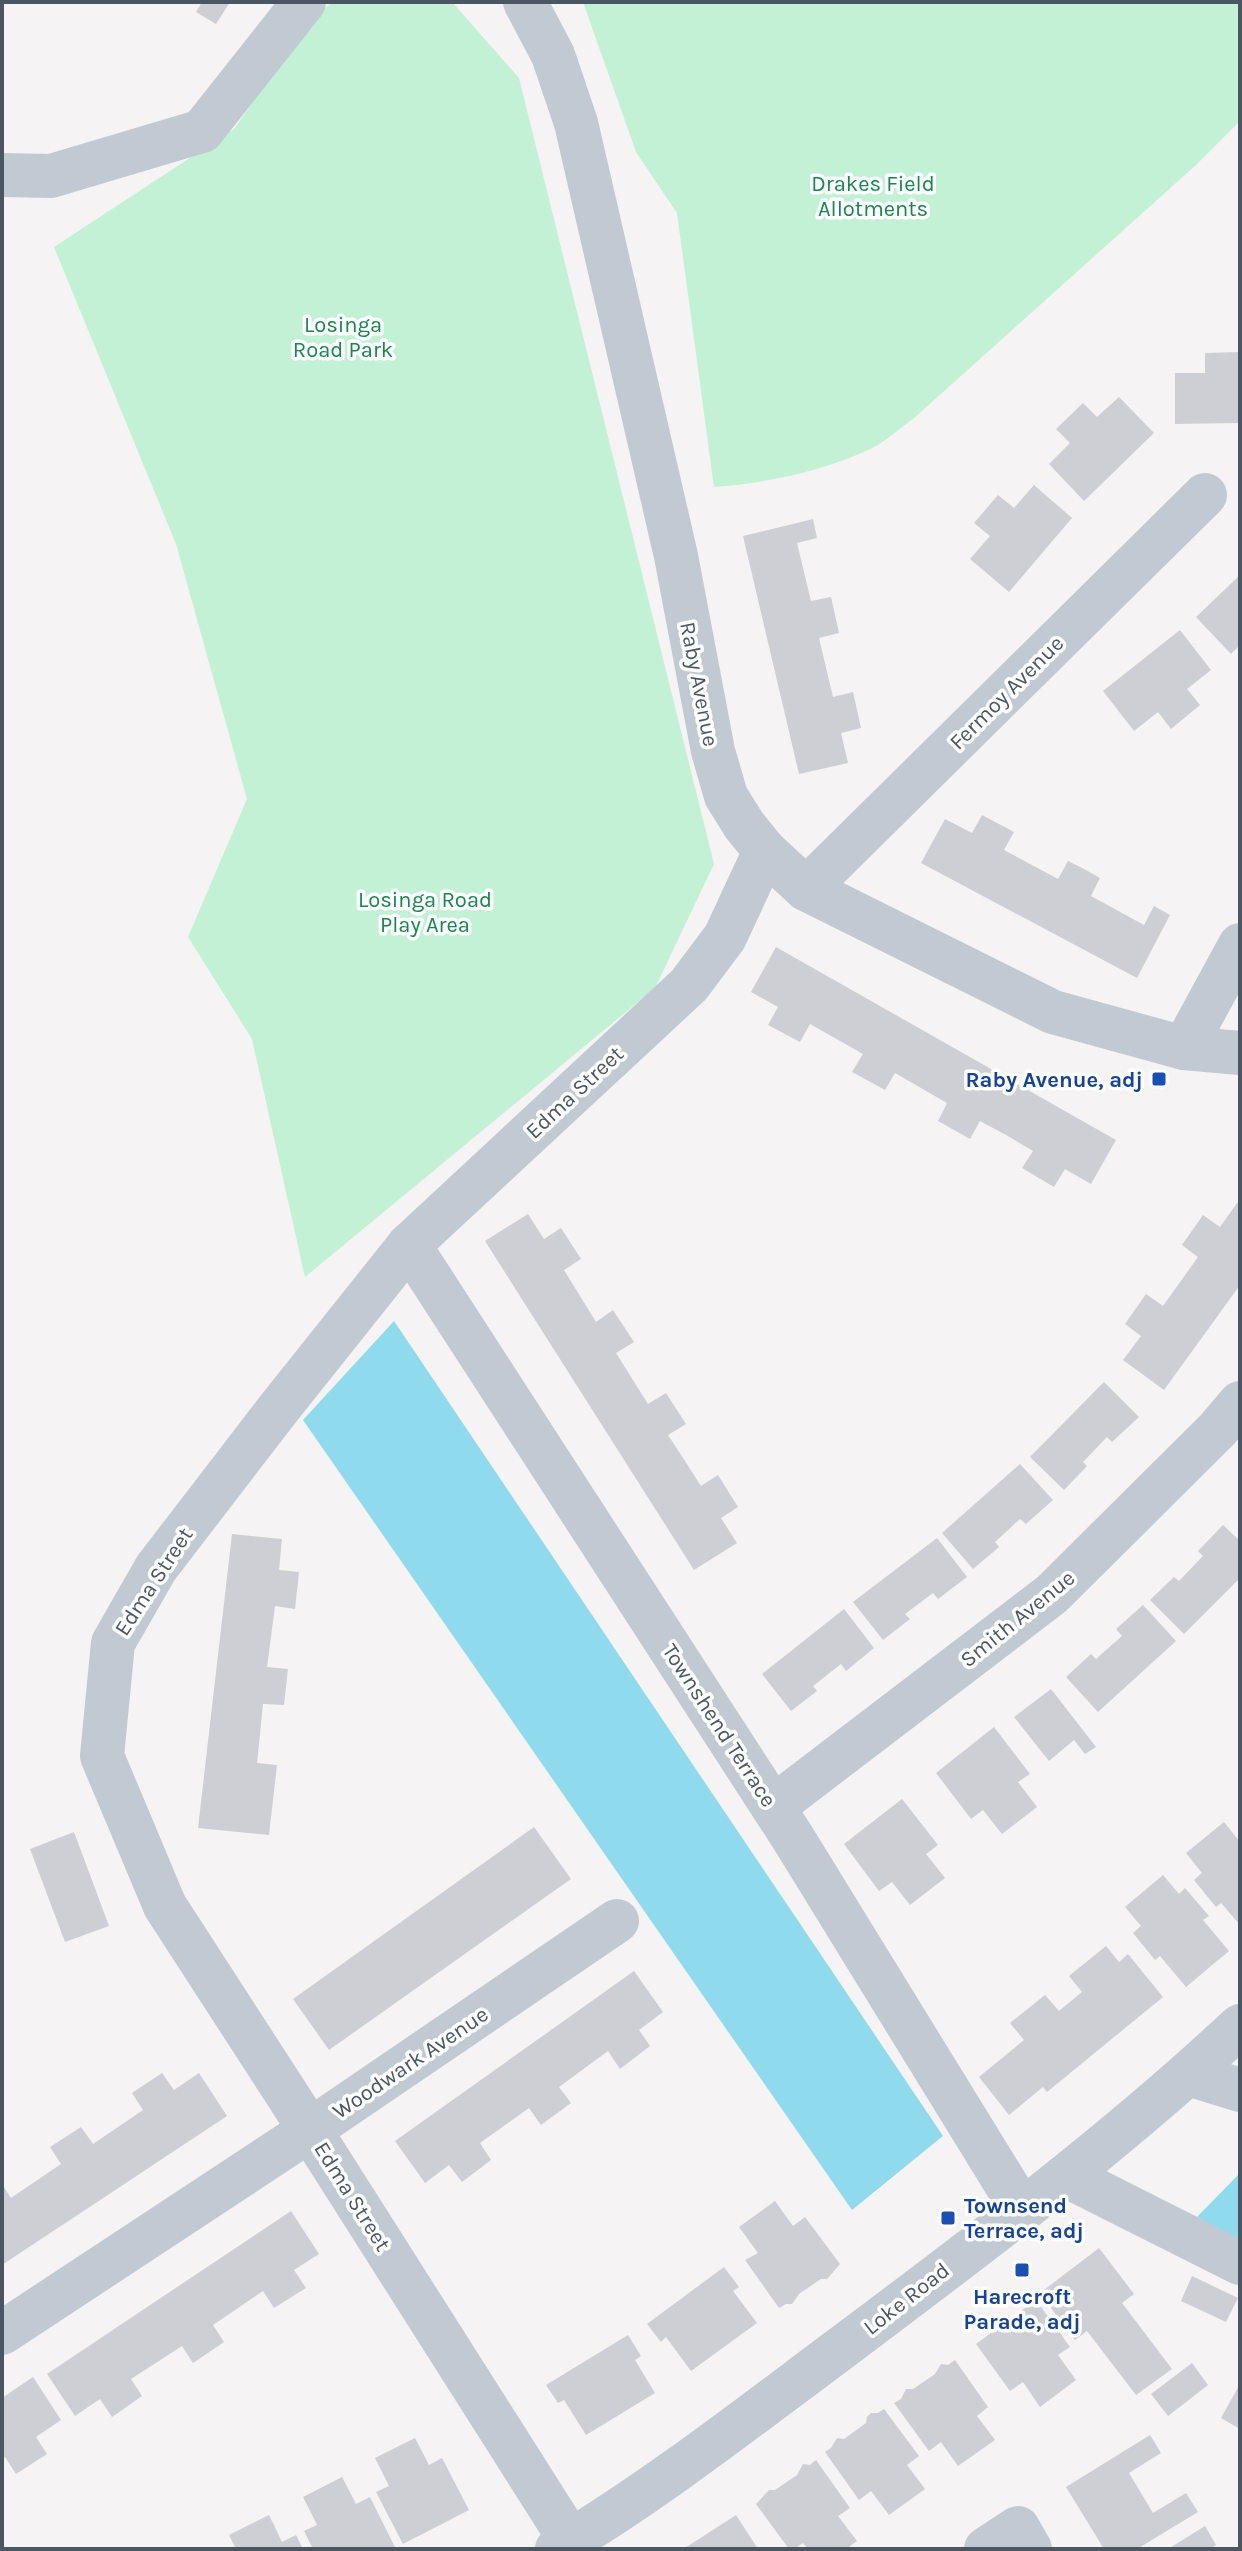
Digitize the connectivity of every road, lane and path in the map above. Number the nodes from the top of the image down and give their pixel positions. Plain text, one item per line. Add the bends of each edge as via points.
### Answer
1 (304, 2) edge
2 (525, 2) edge
3 (2, 175) edge
4 (1205, 495) dead end
5 (765, 851) junction
6 (806, 889) junction
7 (1240, 945) edge
8 (1184, 1048) junction
9 (1240, 1053) edge
10 (409, 1245) junction
11 (1240, 1403) edge
12 (783, 1822) junction
13 (617, 1921) dead end
14 (1240, 2026) edge
15 (1188, 2074) junction
16 (1240, 2090) edge
17 (310, 2130) junction
18 (1067, 2176) junction
19 (1022, 2210) junction
20 (1240, 2263) edge
21 (2, 2333) edge
22 (568, 2546) edge
23 (986, 2549) edge
24 (1030, 2549) edge

1 - 3 street via 202,131 51,176
2 - 5 street, Raby Avenue via 553,55 576,123 676,556 713,751 726,796
4 - 6 street, Fermoy Avenue
5 - 6 street, Raby Avenue
5 - 10 street, Edma Street via 725,937 689,985
6 - 8 street, Raby Avenue via 1053,1012
7 - 8 street
8 - 9 street, Raby Avenue
10 - 12 street, Townshend Terrace
10 - 17 street, Edma Street via 156,1568 113,1643 102,1756 165,1906
11 - 12 street, Smith Avenue via 1052,1594
12 - 19 street, Townshend Terrace
13 - 17 street, Woodwark Avenue
14 - 15 street, Loke Road
15 - 16 street
15 - 18 street, Loke Road
17 - 21 street, Woodwark Avenue
17 - 22 street, Edma Street
18 - 19 street, Loke Road
18 - 20 street
19 - 22 street, Loke Road
23 - 24 street via 1018,2528

